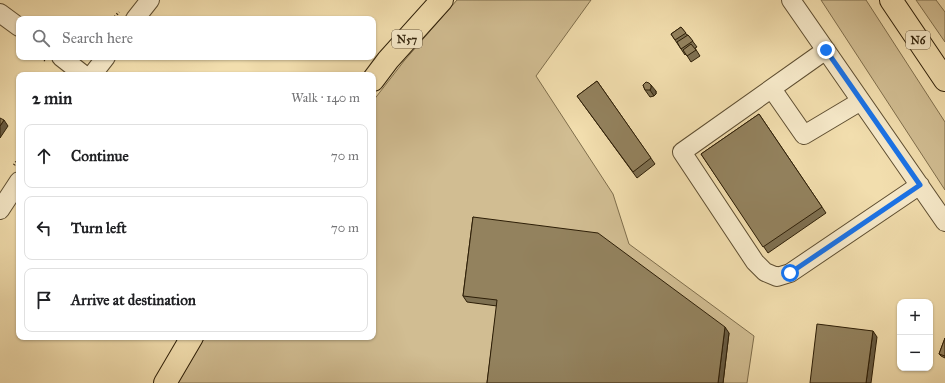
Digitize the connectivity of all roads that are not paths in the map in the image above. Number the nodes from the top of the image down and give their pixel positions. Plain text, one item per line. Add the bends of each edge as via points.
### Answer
1 (150, 0) edge
2 (442, 0) edge
3 (791, 0) edge
4 (891, 0) edge
5 (0, 13) edge
6 (137, 16) edge
7 (16, 25) edge
8 (826, 50) junction
9 (65, 60) edge
10 (104, 60) edge
11 (80, 72) edge
12 (94, 72) edge
13 (376, 76) edge
14 (945, 80) edge
15 (772, 89) junction
16 (861, 101) junction
17 (920, 185) junction
18 (16, 186) edge
19 (0, 210) edge
20 (945, 222) edge
21 (190, 340) edge
22 (165, 383) edge

1 - 6 street
2 - 13 main road, N57
3 - 8 street
4 - 14 main road, N6
5 - 7 street
8 - 15 street
8 - 16 street
9 - 11 street
10 - 12 street
15 - 16 street via 804,135
15 - 17 street via 682,152 755,262 765,272 776,276 790,273
16 - 17 street
17 - 20 street
18 - 19 street
21 - 22 main road

